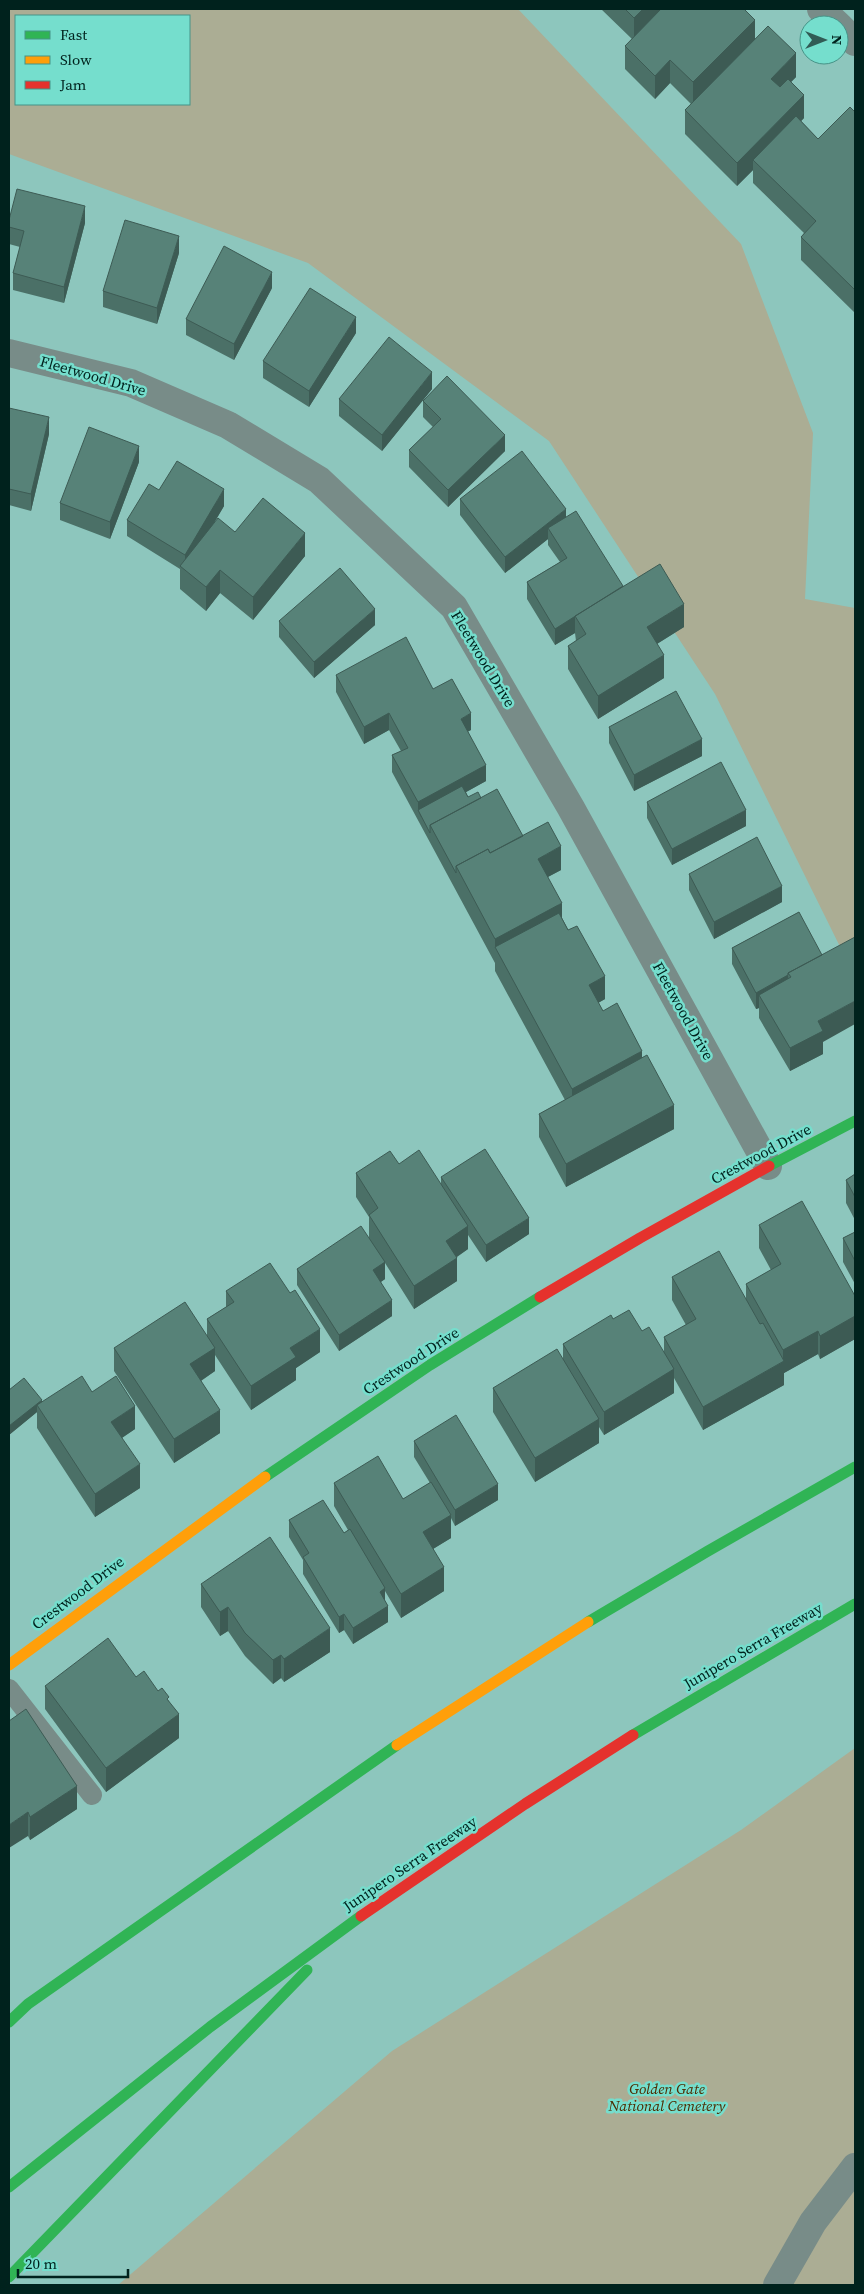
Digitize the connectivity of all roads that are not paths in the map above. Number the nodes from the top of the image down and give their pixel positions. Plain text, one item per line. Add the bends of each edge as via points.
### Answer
1 (9, 353) edge
2 (855, 1122) edge
3 (768, 1166) junction
4 (855, 1467) edge
5 (855, 1604) edge
6 (9, 1665) edge
7 (9, 1689) edge
8 (92, 1795) dead end
9 (361, 1915) junction
10 (28, 2004) junction
11 (9, 2010) edge
12 (9, 2022) edge
13 (855, 2167) edge
14 (9, 2187) edge
15 (9, 2277) edge
16 (777, 2285) edge

1 - 3 street, Fleetwood Drive via 131,383 228,425 318,480 454,607 571,808
2 - 3 main road, Crestwood Drive
3 - 6 main road, Crestwood Drive via 614,1252 433,1364 280,1466 135,1569
4 - 10 main road via 621,1602 466,1699
5 - 9 main road, Junipero Serra Freeway via 631,1735
7 - 8 lane
9 - 14 main road, Junipero Serra Freeway via 167,2058
9 - 15 main road
10 - 11 main road
10 - 12 main road
13 - 16 street via 814,2222

